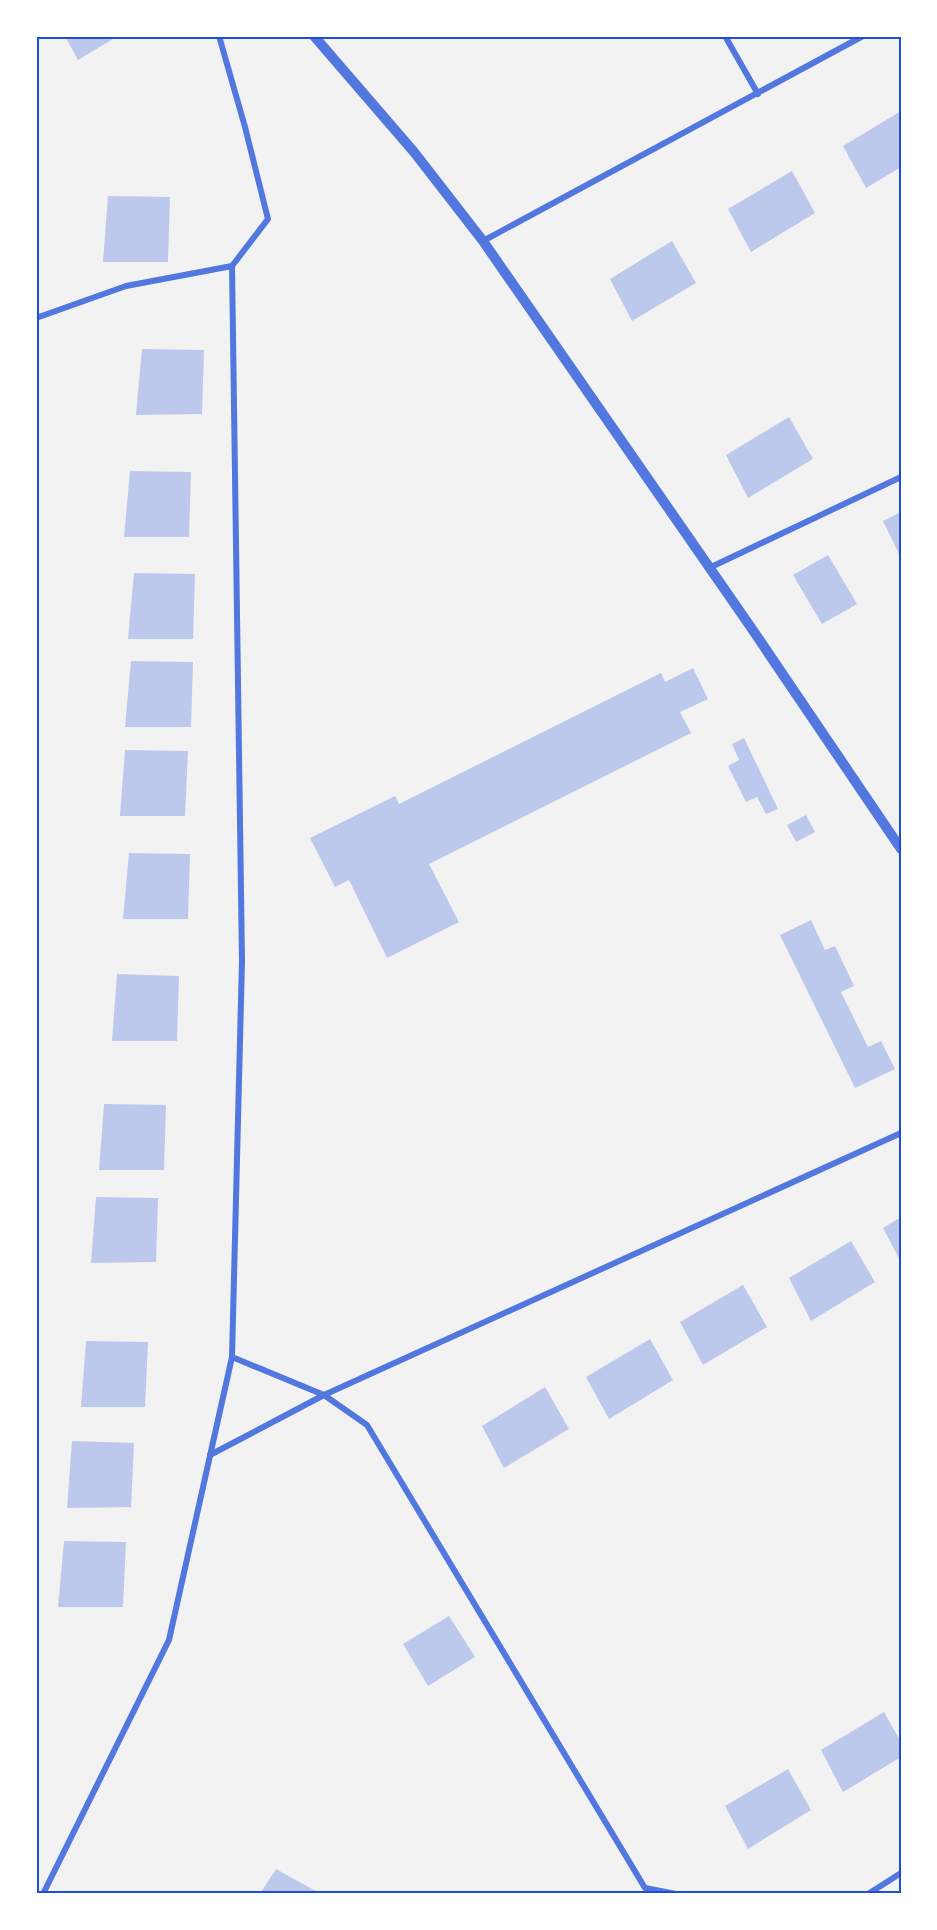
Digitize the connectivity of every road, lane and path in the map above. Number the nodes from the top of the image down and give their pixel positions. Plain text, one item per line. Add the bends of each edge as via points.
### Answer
1 (219, 36) edge
2 (314, 36) edge
3 (725, 36) edge
4 (863, 36) edge
5 (758, 94) junction
6 (483, 241) junction
7 (232, 266) junction
8 (36, 318) edge
9 (901, 477) edge
10 (709, 569) junction
11 (901, 849) edge
12 (901, 1133) edge
13 (232, 1357) junction
14 (324, 1395) junction
15 (210, 1455) junction
16 (901, 1873) edge
17 (43, 1894) edge
18 (676, 1894) edge
19 (868, 1894) edge

1 - 7 street via 268,219
2 - 6 street via 414,152
3 - 5 street
4 - 5 street
5 - 6 street
6 - 10 street
7 - 8 street via 126,286
7 - 13 street via 242,961
9 - 10 street
10 - 11 street
12 - 14 street
13 - 14 street
13 - 15 street
14 - 15 street
14 - 18 street via 367,1425 645,1888
15 - 17 street via 169,1640
16 - 19 street

